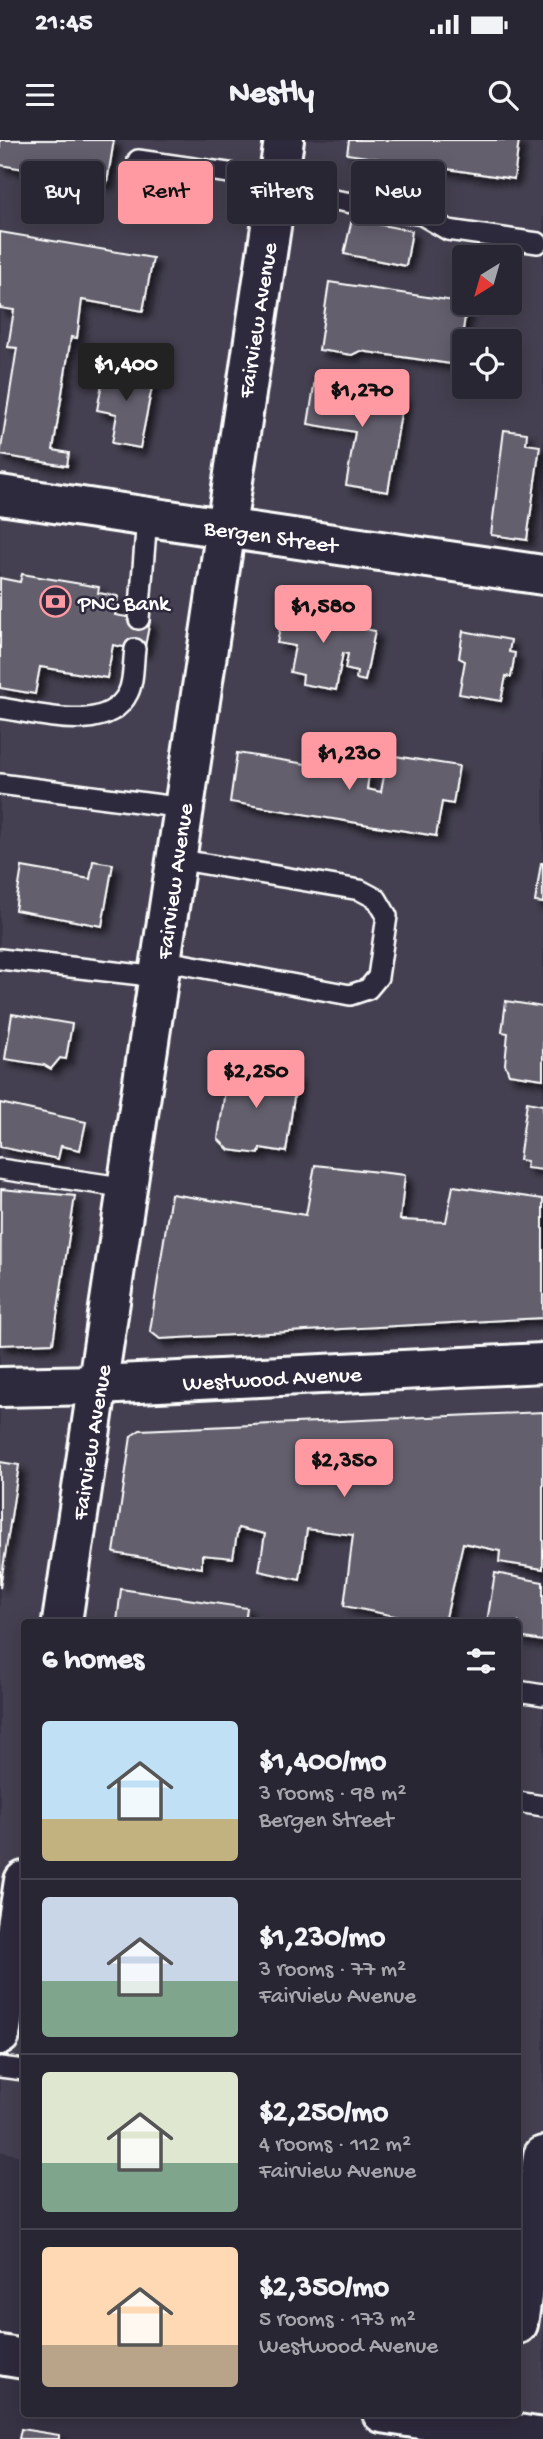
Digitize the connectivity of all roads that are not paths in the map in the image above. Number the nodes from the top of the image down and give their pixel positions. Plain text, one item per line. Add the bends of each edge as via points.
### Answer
1 (284, 140) edge
2 (138, 160) dead end
3 (281, 161) edge
4 (227, 176) edge
5 (337, 197) edge
6 (271, 224) edge
7 (538, 243) dead end
8 (0, 495) edge
9 (147, 517) junction
10 (225, 528) junction
11 (543, 575) edge
12 (139, 619) dead end
13 (135, 649) dead end
14 (0, 708) edge
15 (0, 784) edge
16 (184, 807) junction
17 (176, 859) junction
18 (0, 959) edge
19 (160, 969) junction
20 (0, 1169) edge
21 (128, 1188) junction
22 (543, 1363) edge
23 (98, 1385) junction
24 (0, 1387) edge
25 (62, 1619) edge
26 (521, 1691) edge
27 (543, 1695) edge
28 (521, 1802) edge
29 (543, 1806) edge
30 (15, 1892) edge
31 (17, 1969) edge
32 (0, 2035) edge
33 (0, 2067) edge
34 (21, 2070) edge
35 (543, 2156) edge
36 (521, 2304) edge
37 (0, 2355) edge
38 (21, 2358) edge
39 (414, 2417) edge
40 (502, 2428) edge
41 (543, 2438) edge

1 - 3 street, Fairview Avenue
2 - 4 lane
5 - 7 lane via 422,215 448,230
6 - 10 street, Fairview Avenue
8 - 9 street, Bergen Street
9 - 10 street, Bergen Street
9 - 12 lane
10 - 11 street, Bergen Street
10 - 16 street, Fairview Avenue
13 - 14 lane via 128,693 108,715 84,720
15 - 16 lane
16 - 17 street, Fairview Avenue
17 - 19 street, Fairview Avenue
17 - 19 lane via 360,890 377,899 387,916 378,977 368,989 350,995
18 - 19 lane
19 - 21 street, Fairview Avenue
20 - 21 lane
21 - 23 street, Fairview Avenue
22 - 23 street, Westwood Avenue
23 - 24 street, Westwood Avenue
23 - 25 street, Fairview Avenue
26 - 27 lane
28 - 29 lane
30 - 31 street
31 - 32 street
33 - 34 lane
35 - 36 street
37 - 38 street
39 - 40 street
40 - 41 street

